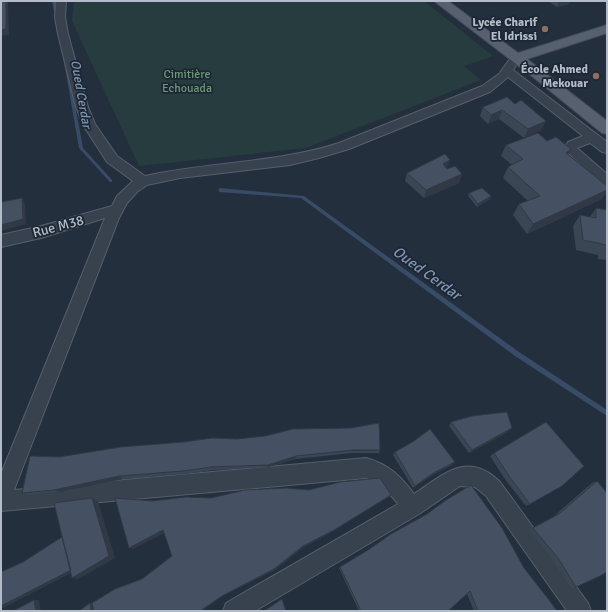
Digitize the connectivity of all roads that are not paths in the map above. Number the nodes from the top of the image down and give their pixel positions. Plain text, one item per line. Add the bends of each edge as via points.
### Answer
1 (61, 1) edge
2 (440, 1) edge
3 (454, 1) edge
4 (607, 29) edge
5 (521, 56) junction
6 (508, 71) junction
7 (607, 113) edge
8 (607, 129) edge
9 (607, 133) edge
10 (593, 138) junction
11 (607, 149) edge
12 (143, 181) junction
13 (607, 181) edge
14 (115, 210) junction
15 (1, 241) edge
16 (1, 500) edge
17 (412, 507) junction
18 (234, 611) edge
19 (580, 611) edge

1 - 12 street via 63,34 82,108 89,125 112,159
2 - 5 main road
3 - 5 main road
4 - 5 main road
5 - 6 street
5 - 7 main road
5 - 8 main road
6 - 10 street
6 - 12 street via 491,85 469,96 338,148 290,160 187,172
9 - 10 street
10 - 11 street
10 - 13 street via 571,148
12 - 14 street via 132,189
14 - 15 street, Rue M38
14 - 16 street
16 - 17 street via 366,468 384,474
17 - 18 street
17 - 19 street via 457,477 472,476 485,480

